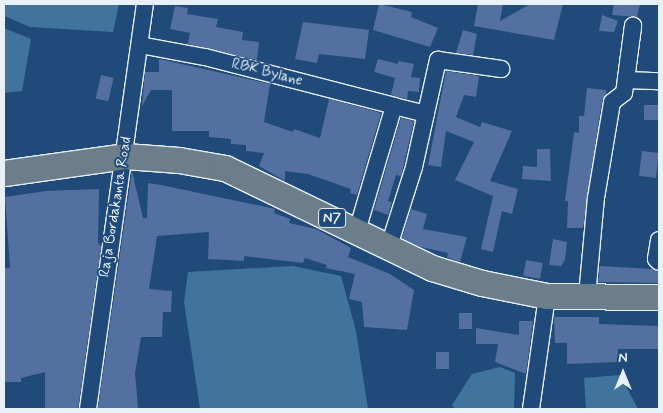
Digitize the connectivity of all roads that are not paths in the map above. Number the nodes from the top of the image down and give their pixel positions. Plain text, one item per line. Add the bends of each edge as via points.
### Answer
1 (145, 4) edge
2 (140, 45) junction
3 (501, 69) dead end
4 (659, 81) edge
5 (394, 106) junction
6 (426, 114) junction
7 (125, 156) junction
8 (4, 173) edge
9 (357, 231) junction
10 (659, 240) edge
11 (388, 246) junction
12 (659, 262) edge
13 (547, 296) junction
14 (587, 296) junction
15 (659, 297) edge
16 (88, 409) edge
17 (531, 409) edge

1 - 2 street, Raja Bordakanta Road
2 - 5 street, RBK Bylane via 205,57
2 - 7 street, Raja Bordakanta Road
3 - 6 street via 438,60
4 - 14 street via 626,80 633,26 624,93 612,102 596,198
5 - 6 street, RBK Bylane
5 - 9 street
6 - 11 street via 414,167
7 - 8 highway, N7
7 - 9 highway, N7 via 225,168
7 - 16 street, Raja Bordakanta Road
9 - 11 highway, N7
10 - 12 street via 656,259
11 - 13 highway, N7 via 432,268 482,283
13 - 14 highway, N7
13 - 17 street
14 - 15 highway, N7

